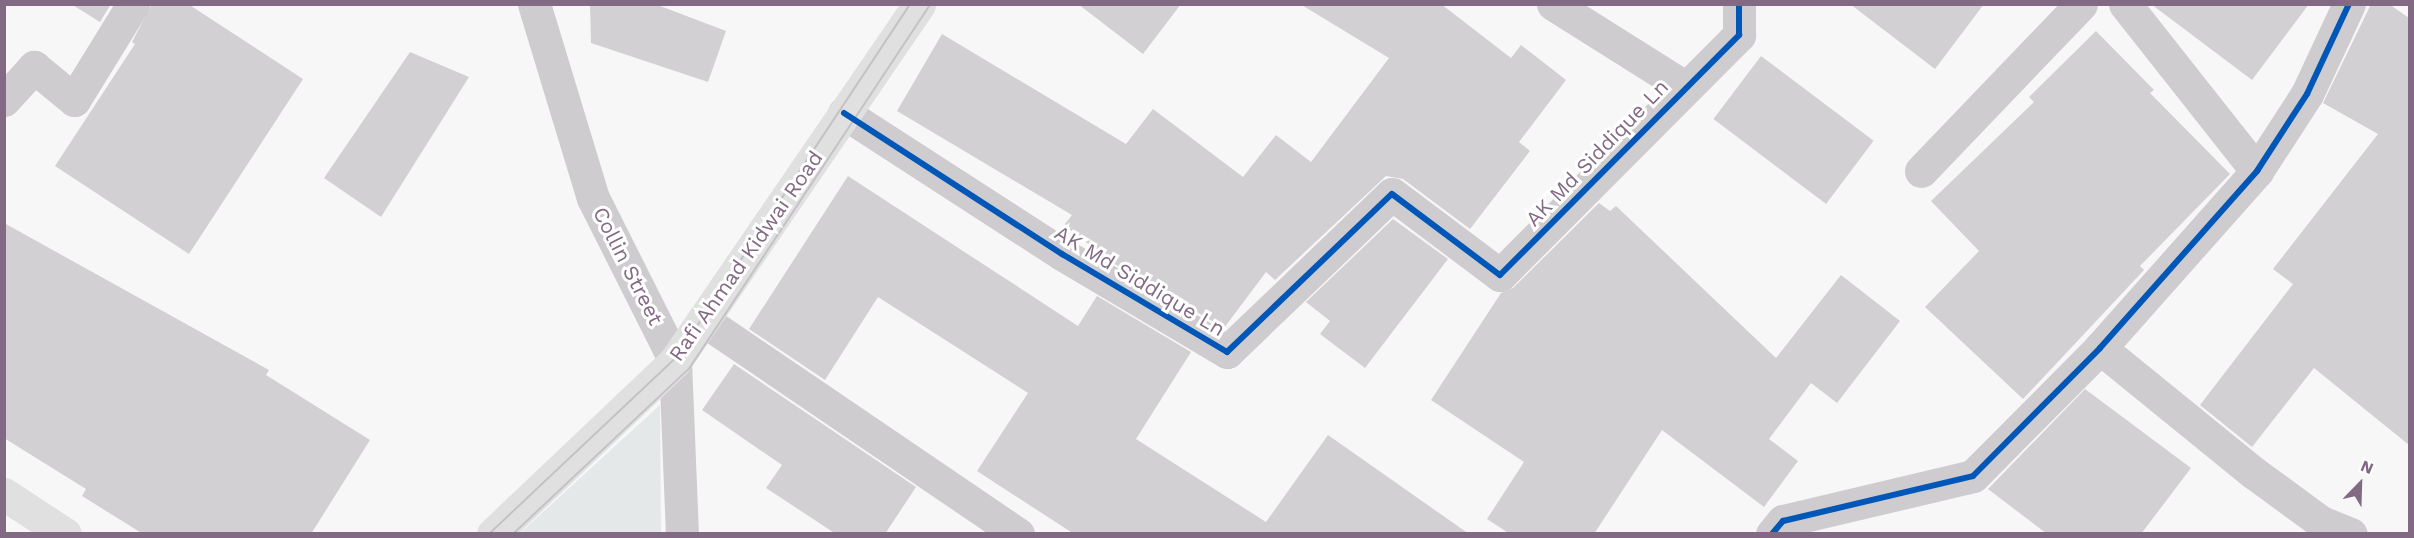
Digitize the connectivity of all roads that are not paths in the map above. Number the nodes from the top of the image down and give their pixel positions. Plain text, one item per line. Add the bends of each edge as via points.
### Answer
1 (134, 4) edge
2 (534, 4) edge
3 (919, 4) edge
4 (1553, 4) edge
5 (1739, 4) edge
6 (2081, 4) edge
7 (2125, 4) edge
8 (2349, 4) edge
9 (1685, 87) junction
10 (4, 100) edge
11 (844, 113) junction
12 (1921, 171) dead end
13 (2257, 171) junction
14 (703, 320) junction
15 (2100, 348) junction
16 (675, 361) junction
17 (4, 494) edge
18 (2317, 528) edge
19 (65, 534) edge
20 (493, 534) edge
21 (682, 534) edge
22 (1018, 534) edge
23 (1772, 534) edge
24 (2351, 534) edge

1 - 10 street via 74,100 34,67
2 - 16 street, Collin Street via 593,198
3 - 11 main road, Rafi Ahmad Kidwai Road
4 - 9 street
5 - 9 street, AK Md Siddique Ln via 1739,35
6 - 12 street
7 - 13 street
8 - 13 street via 2307,94
9 - 11 street, AK Md Siddique Ln via 1500,275 1392,194 1227,352 1062,254
11 - 14 main road, Rafi Ahmad Kidwai Road
13 - 15 street
14 - 16 main road, Rafi Ahmad Kidwai Road
14 - 22 street
15 - 18 street
15 - 23 street via 1973,476 1783,521
16 - 20 main road, Rafi Ahmad Kidwai Road
16 - 21 street, Collin Street
17 - 19 main road
18 - 24 street

